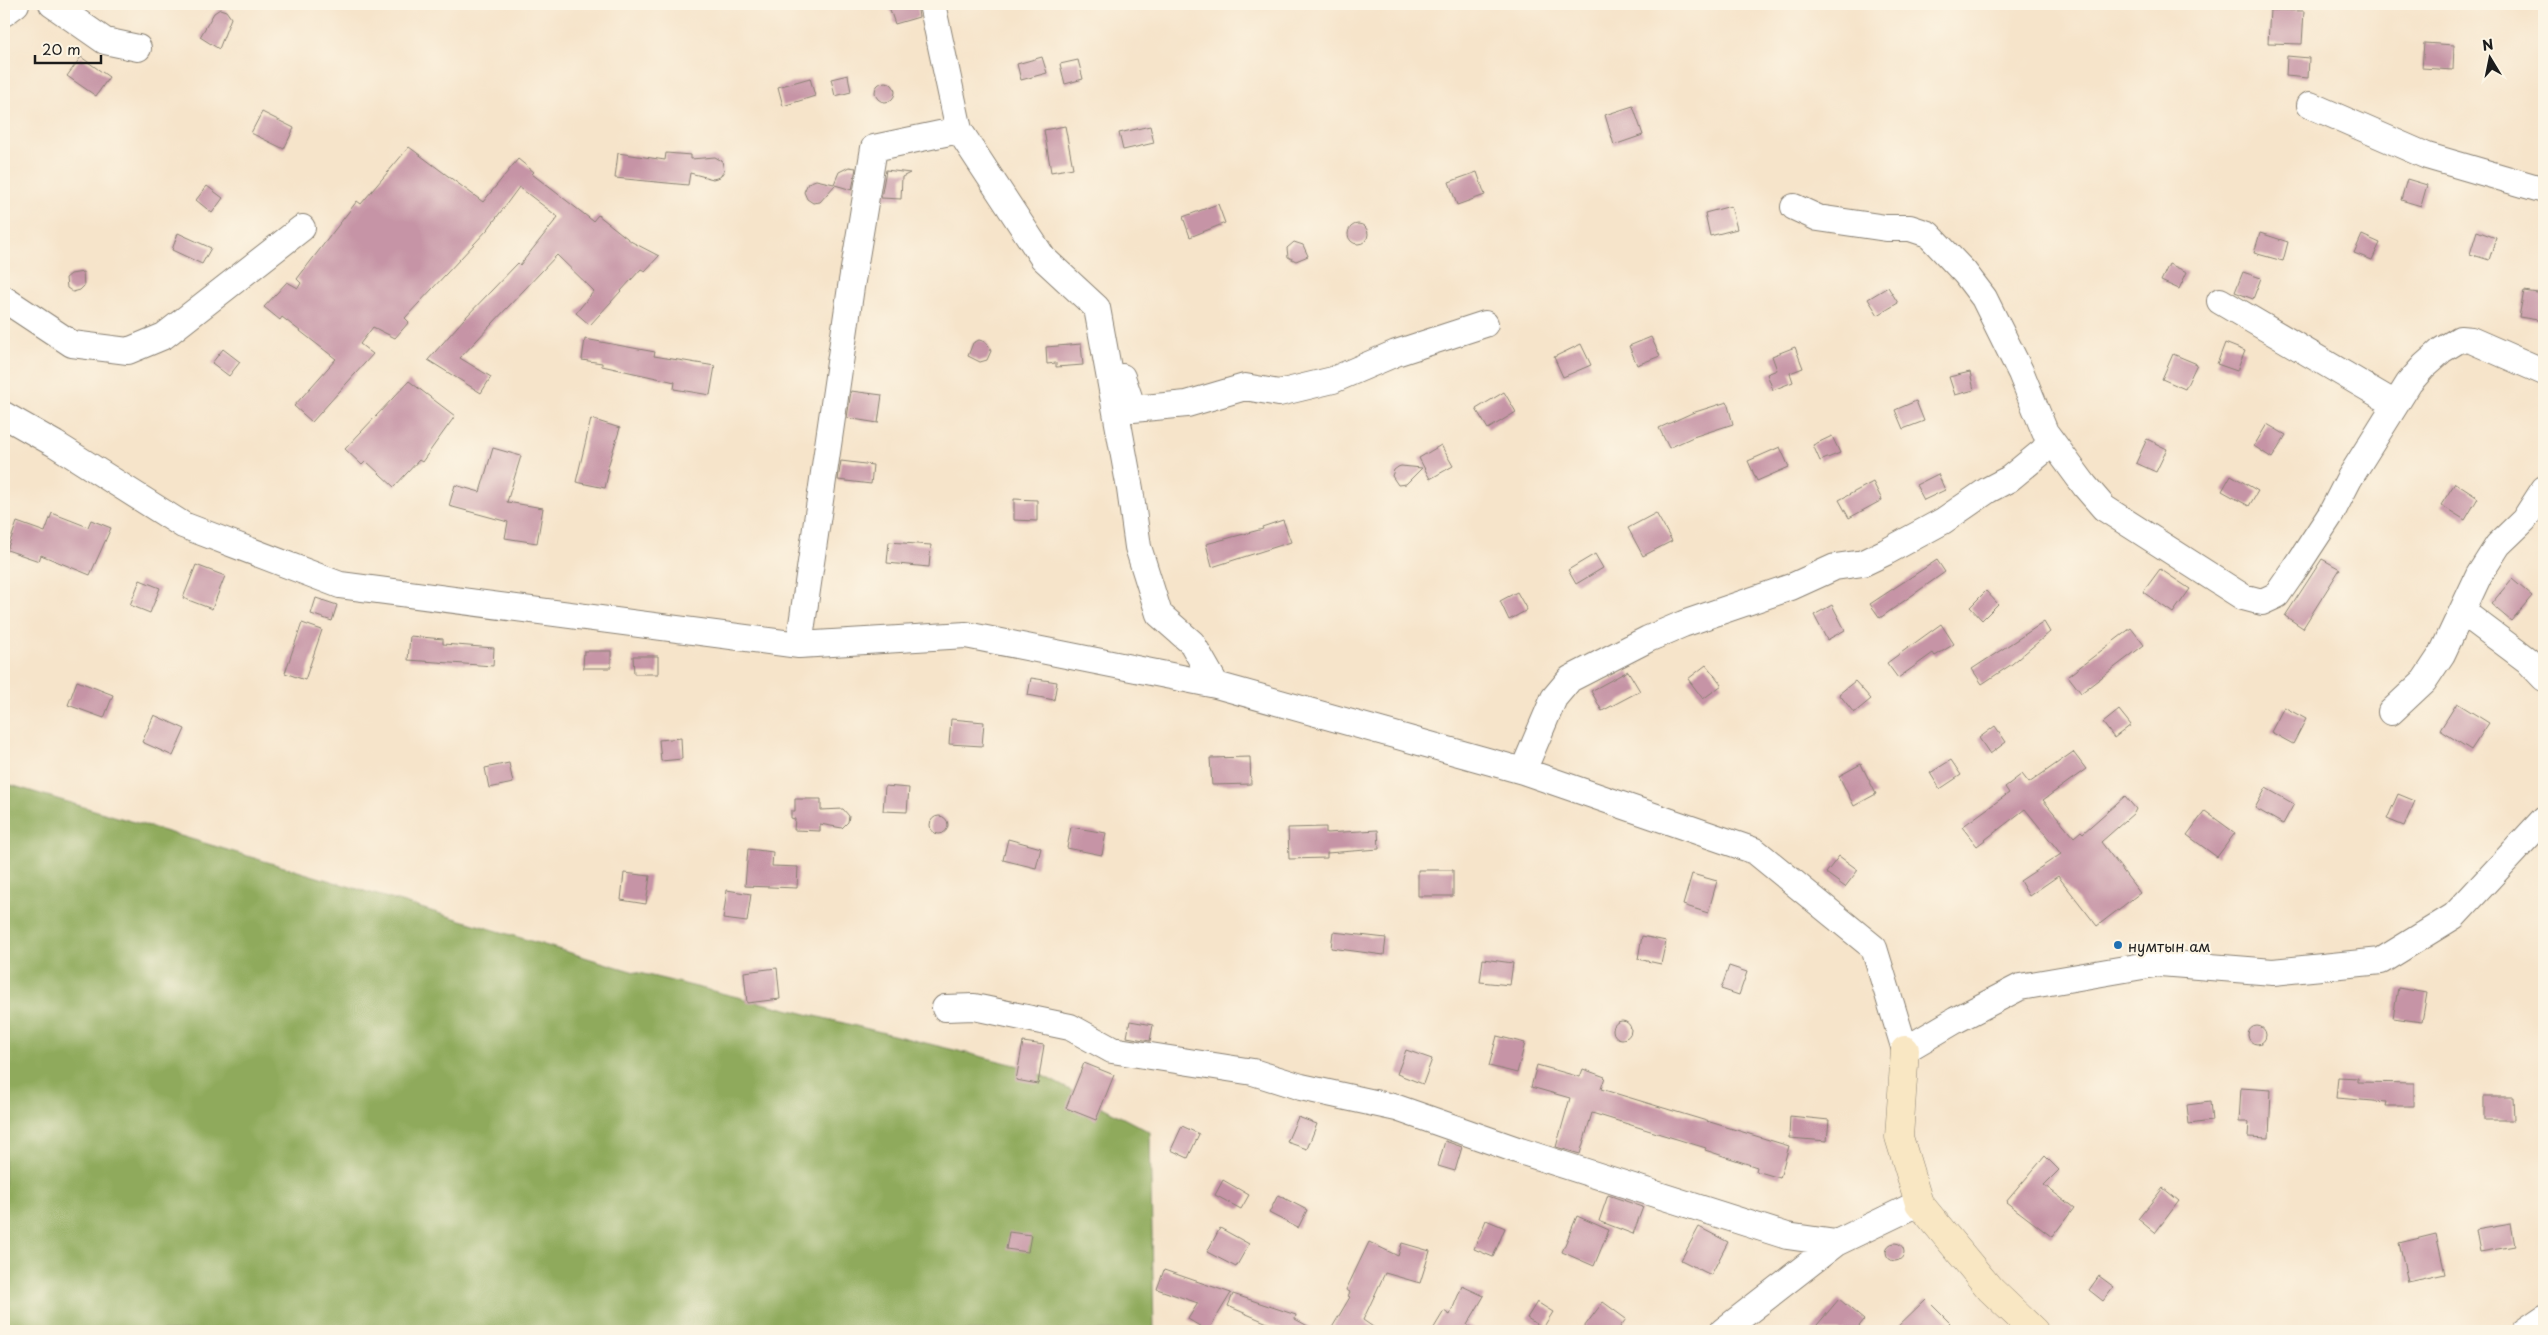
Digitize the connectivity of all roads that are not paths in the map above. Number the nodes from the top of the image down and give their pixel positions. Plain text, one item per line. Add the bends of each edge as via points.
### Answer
1 (16, 4) edge
2 (52, 4) edge
3 (932, 4) edge
4 (4, 13) edge
5 (138, 48) dead end
6 (2310, 106) dead end
7 (959, 130) junction
8 (2544, 190) edge
9 (1794, 207) dead end
10 (302, 228) dead end
11 (4, 299) edge
12 (2220, 301) dead end
13 (1096, 308) junction
14 (1485, 324) dead end
15 (2544, 372) edge
16 (2395, 404) junction
17 (4, 415) edge
18 (2051, 440) junction
19 (2544, 489) edge
20 (2463, 612) junction
21 (799, 645) junction
22 (2544, 678) edge
23 (1216, 685) junction
24 (2391, 712) dead end
25 (1523, 770) junction
26 (2544, 819) edge
27 (945, 1008) dead end
28 (1905, 1050) junction
29 (1919, 1203) junction
30 (1836, 1243) junction
31 (2544, 1318) edge
32 (1723, 1331) edge
33 (2034, 1331) edge
34 (2526, 1331) edge

1 - 4 street
2 - 5 street via 105,40
3 - 7 street
6 - 8 street via 2426,156
7 - 13 street via 1043,258
7 - 21 street via 874,148
9 - 18 street via 1818,218 1910,228 1928,234 1984,298
10 - 11 street via 164,336 128,351 72,344
12 - 16 street
13 - 14 street via 1133,409 1187,404 1245,387 1279,393 1333,380 1396,353
13 - 23 street via 1138,547 1159,614 1192,643
15 - 16 street via 2471,340 2460,339 2424,366
16 - 18 street via 2295,569 2278,594 2262,602 2243,596 2104,508
17 - 21 street via 183,525 340,585
18 - 25 street via 2010,479 1886,552 1863,563 1834,567 1775,593 1690,621 1570,679 1554,698
19 - 20 street via 2524,520 2498,545 2479,575
20 - 22 street via 2527,660
20 - 24 street via 2424,682
21 - 23 street via 966,635
23 - 25 street
25 - 28 street via 1755,851 1874,948
26 - 28 street via 2454,916 2381,961 2273,972 2160,964 2020,987
27 - 30 street via 974,1007 1070,1026 1112,1050 1254,1072 1300,1087 1397,1108 1787,1236
28 - 29 main road via 1899,1137
29 - 30 street
29 - 33 main road via 1990,1289
30 - 32 street
31 - 34 street

